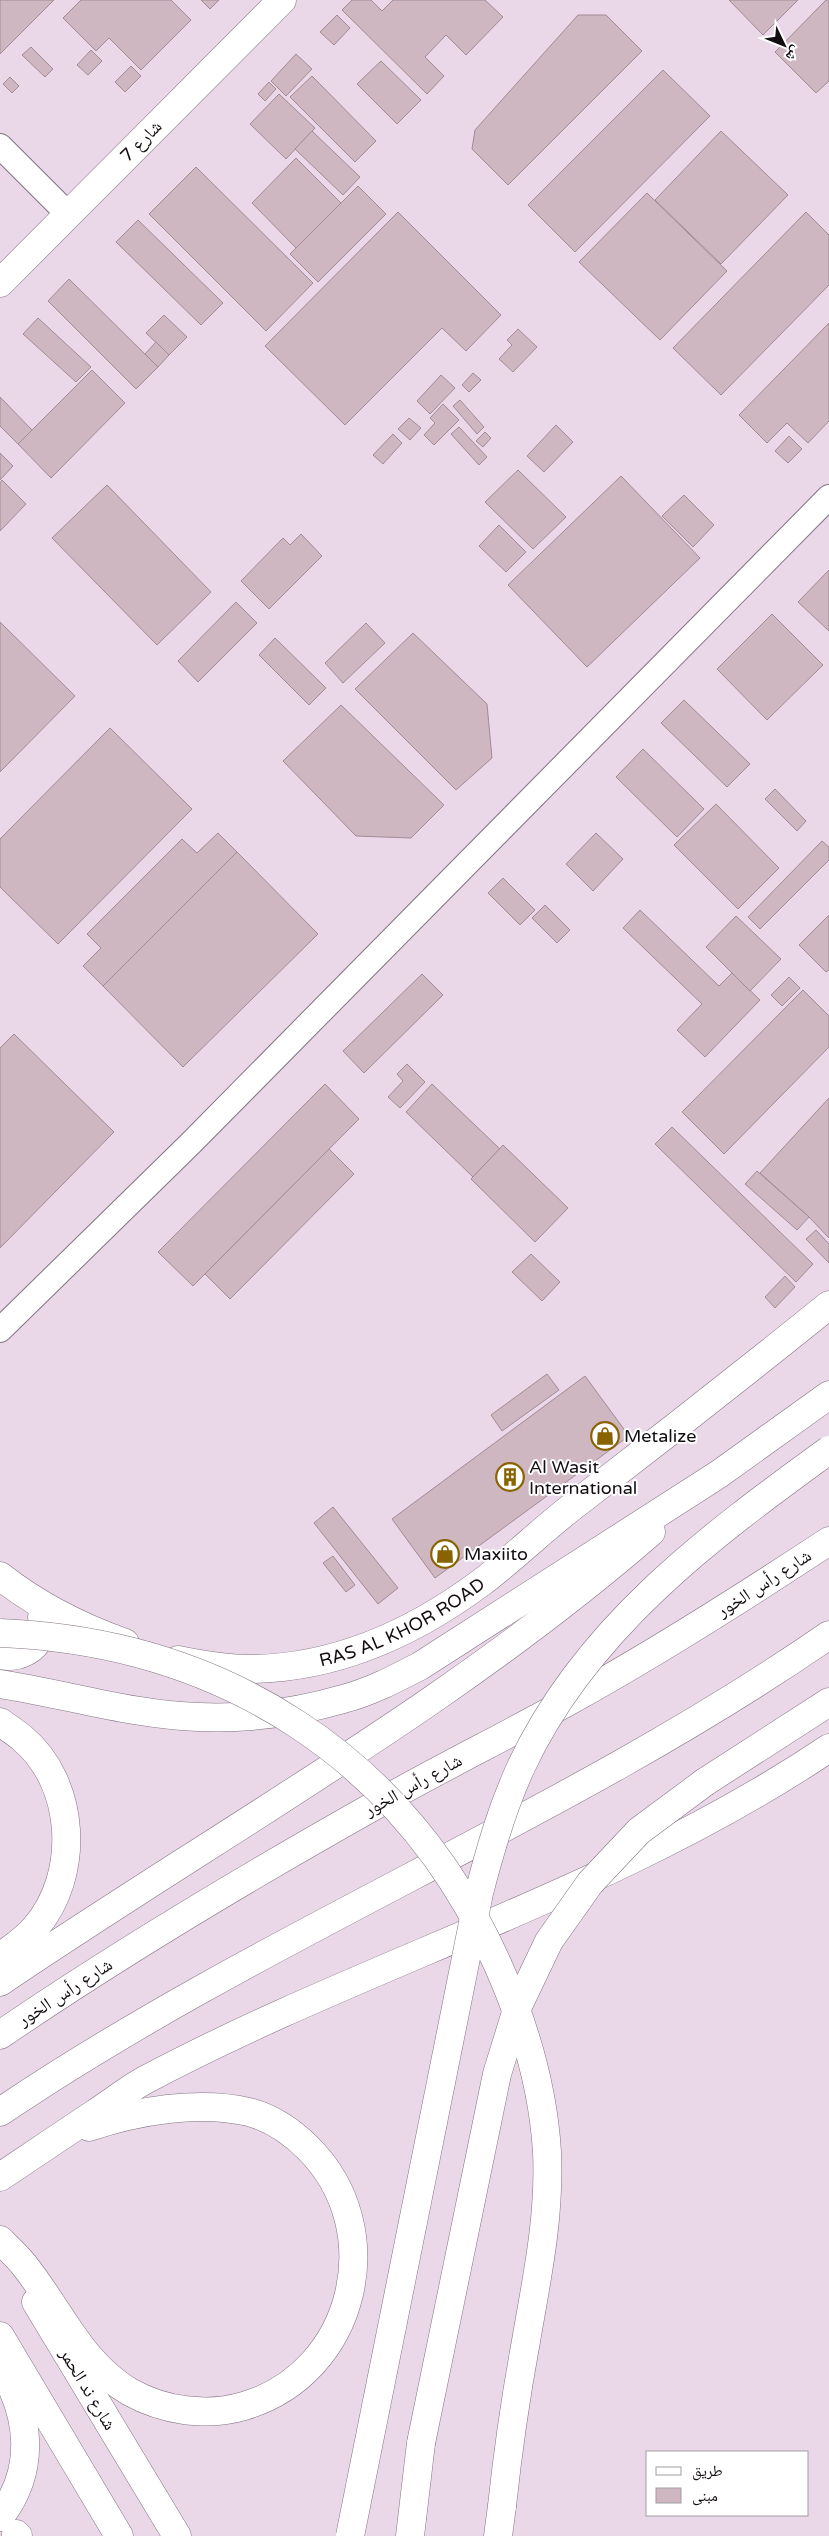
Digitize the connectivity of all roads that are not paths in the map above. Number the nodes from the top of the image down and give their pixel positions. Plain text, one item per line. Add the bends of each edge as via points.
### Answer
1 (282, 0) edge
2 (0, 146) edge
3 (68, 214) junction
4 (0, 283) edge
5 (829, 497) edge
6 (829, 1305) edge
7 (0, 1330) edge
8 (829, 1395) edge
9 (829, 1450) edge
10 (719, 1474) junction
11 (829, 1541) edge
12 (0, 1576) edge
13 (38, 1603) junction
14 (0, 1633) edge
15 (829, 1635) edge
16 (0, 1655) edge
17 (0, 1684) edge
18 (829, 1702) edge
19 (0, 1722) edge
20 (829, 1748) edge
21 (0, 1957) edge
22 (0, 1982) edge
23 (0, 2035) edge
24 (0, 2112) edge
25 (47, 2146) junction
26 (0, 2177) edge
27 (0, 2241) edge
28 (0, 2336) edge
29 (0, 2365) edge
30 (12, 2529) edge
31 (119, 2536) edge
32 (177, 2536) edge
33 (350, 2536) edge
34 (410, 2536) edge
35 (498, 2536) edge

1 - 3 main road, شارع 7
2 - 3 street
3 - 4 main road, شارع 7
5 - 7 street via 191,1143
6 - 13 main road, RAS AL KHOR ROAD via 688,1419 559,1517 483,1581 430,1617 372,1645 289,1665 225,1668 148,1652 67,1619
8 - 10 main road
9 - 33 main road, bridge via 715,1534 631,1611 593,1654 554,1708 521,1766 496,1828 478,1892
10 - 17 main road via 420,1666 344,1699 272,1713 199,1717 132,1709
10 - 22 main road via 600,1577 379,1736
11 - 23 main road, شارع رأس الخور via 657,1650 381,1802 201,1906
12 - 13 main road, RAS AL KHOR ROAD
13 - 16 main road via 43,1620 34,1646 18,1656
14 - 35 main road, bridge via 76,1639 147,1655 207,1676 274,1710 336,1752 385,1796 417,1831 465,1899 502,1975 528,2043 537,2078 547,2150 544,2244 515,2400
15 - 24 main road via 672,1734 530,1814 311,1928 83,2059
18 - 34 main road, bridge via 705,1782 639,1831 590,1883 550,1942 518,2006 497,2074 421,2443
19 - 21 main road via 22,1738 51,1775 63,1808 66,1840 61,1878 45,1913 25,1938
20 - 25 main road via 754,1796 618,1868 292,2009 150,2078
25 - 26 main road
25 - 27 main road via 98,2124 157,2111 218,2109 249,2112 299,2138 318,2158 341,2196 348,2217 352,2238 352,2283 336,2331 308,2371 259,2402 216,2411 163,2405 130,2391 100,2368 73,2339 24,2265
27 - 32 main road, شارع ند الحمر
28 - 31 main road
29 - 30 main road via 13,2386 23,2415 26,2446 21,2477 8,2506

